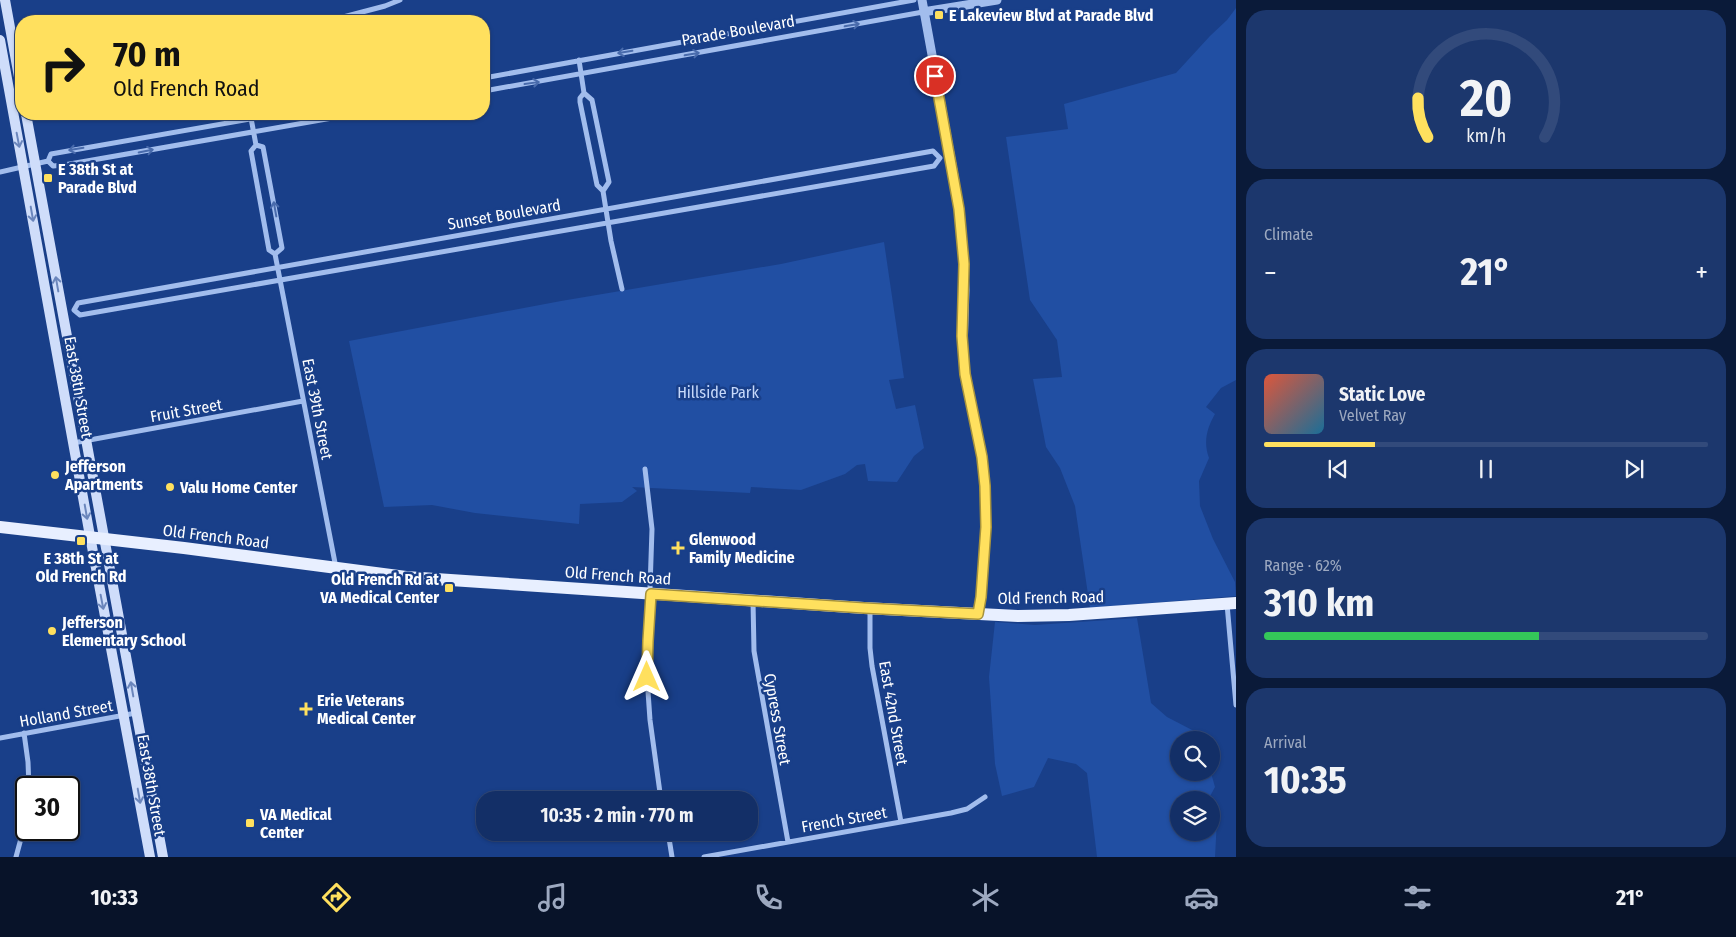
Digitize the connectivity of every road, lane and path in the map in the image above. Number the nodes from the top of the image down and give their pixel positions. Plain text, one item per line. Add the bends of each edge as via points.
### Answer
1 (5, 0) edge
2 (400, 0) edge
3 (914, 0) edge
4 (922, 0) edge
5 (998, 0) edge
6 (923, 12) junction
7 (350, 15) edge
8 (0, 40) edge
9 (15, 55) edge
10 (579, 60) junction
11 (582, 74) junction
12 (490, 77) edge
13 (490, 90) edge
14 (584, 93) junction
15 (15, 119) edge
16 (15, 120) edge
17 (27, 120) edge
18 (240, 120) edge
19 (251, 120) edge
20 (318, 120) edge
21 (253, 132) junction
22 (256, 145) junction
23 (950, 157) junction
24 (940, 158) junction
25 (48, 161) junction
26 (35, 164) junction
27 (24, 166) junction
28 (0, 172) edge
29 (603, 190) junction
30 (606, 209) junction
31 (608, 223) junction
32 (275, 254) junction
33 (278, 268) junction
34 (280, 280) junction
35 (622, 289) dead end
36 (74, 310) junction
37 (62, 312) junction
38 (50, 313) junction
39 (303, 401) junction
40 (86, 441) junction
41 (73, 442) junction
42 (645, 469) dead end
43 (0, 527) edge
44 (90, 536) junction
45 (104, 538) junction
46 (336, 568) junction
47 (651, 594) junction
48 (752, 600) junction
49 (1232, 604) edge
50 (870, 608) junction
51 (978, 614) junction
52 (1236, 705) edge
53 (136, 713) junction
54 (124, 715) junction
55 (24, 733) junction
56 (0, 738) edge
57 (29, 776) edge
58 (661, 791) edge
59 (985, 797) dead end
60 (900, 822) junction
61 (20, 841) edge
62 (669, 841) edge
63 (788, 842) junction
64 (16, 857) edge
65 (150, 857) edge
66 (164, 857) edge
67 (672, 857) edge
68 (704, 857) edge

1 - 9 main road
2 - 7 street
3 -> 10 street, Parade Boulevard
4 - 6 street
5 - 6 street, Parade Boulevard
11 -> 6 street, Parade Boulevard
6 - 23 street
8 -> 15 main road, East 38th Street
10 - 11 street
10 - 12 street, Parade Boulevard
13 -> 11 street, Parade Boulevard
11 - 14 street
14 - 29 street via 580,102 597,185
14 - 29 street via 592,100 609,182
16 -> 27 main road, East 38th Street
17 - 26 main road, East 38th Street
18 -> 25 street via 51,154
19 - 21 street, East 39th Street
20 - 21 street
21 - 22 street, East 39th Street
25 -> 21 street via 58,166
22 - 32 street, East 39th Street via 251,151 269,250
32 -> 22 street, East 39th Street via 282,248 263,147
23 - 24 street, Sunset Boulevard
23 - 51 street via 964,264 962,336 965,374 985,486 986,527
24 - 30 street, Sunset Boulevard via 933,151
24 - 31 street, Sunset Boulevard via 934,166
25 - 26 street
26 - 27 street
37 -> 26 main road, East 38th Street
27 - 28 street
27 -> 38 main road, East 38th Street
29 - 30 street
30 - 31 street
30 - 33 street, Sunset Boulevard
31 - 34 street, Sunset Boulevard
31 - 35 street
32 - 33 street, East 39th Street
33 - 34 street, East 39th Street
33 - 36 street, Sunset Boulevard via 78,303
34 - 36 street, Sunset Boulevard via 80,316
34 - 39 street, East 39th Street
36 - 37 street, Sunset Boulevard
37 - 38 street, Sunset Boulevard
37 - 40 main road, East 38th Street
38 - 41 main road, East 38th Street
39 - 40 street, Fruit Street
39 - 46 street, East 39th Street
40 - 41 street, Fruit Street
40 - 45 main road, East 38th Street
41 -> 44 main road, East 38th Street
42 - 47 street via 652,529
43 - 44 main road, Old French Road
44 - 45 main road, Old French Road
44 -> 54 main road, East 38th Street
45 - 46 main road, Old French Road
53 -> 45 main road, East 38th Street
46 - 47 main road, Old French Road via 429,579
47 - 48 main road, Old French Road
47 - 58 street via 648,641 650,720
48 - 50 main road, Old French Road
48 - 63 street, Cypress Street via 754,651
49 - 51 main road, Old French Road via 1069,615
49 - 52 street
50 - 51 main road, Old French Road
50 - 60 street, East 42nd Street via 872,666
53 - 54 street, Holland Street
53 - 66 main road, East 38th Street
54 - 55 street, Holland Street
54 -> 65 main road, East 38th Street
55 - 56 street, Holland Street
55 - 57 street
59 - 60 street, French Street via 951,813
60 - 63 street, French Street
61 - 64 street
62 - 67 street
63 - 68 street, French Street

